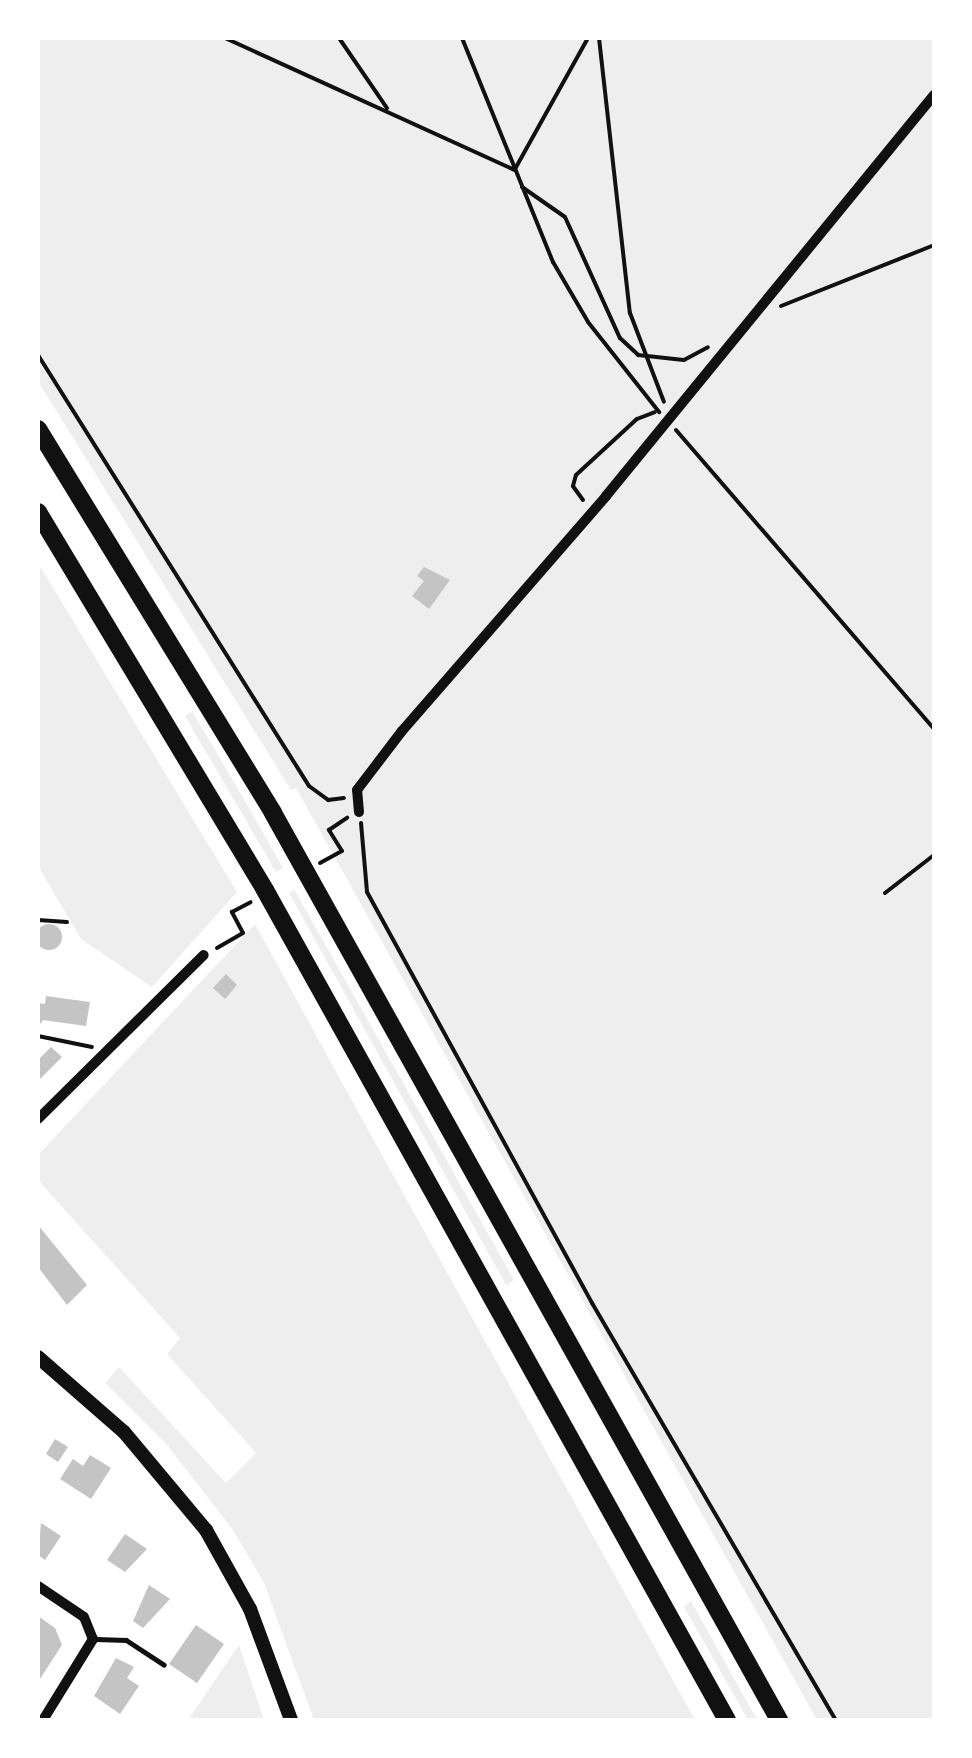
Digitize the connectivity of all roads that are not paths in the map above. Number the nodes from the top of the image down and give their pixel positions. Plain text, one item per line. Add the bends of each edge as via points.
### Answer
1 (934, 95) edge
2 (38, 429) edge
3 (38, 512) edge
4 (356, 813) road end
5 (204, 955) dead end
6 (38, 1120) edge
7 (38, 1357) edge
8 (38, 1586) edge
9 (93, 1640) junction
10 (164, 1665) dead end
11 (43, 1720) edge
12 (291, 1720) edge
13 (727, 1720) edge
14 (779, 1720) edge

1 - 4 street via 356,790
2 - 14 highway via 305,868
3 - 13 highway via 265,890
5 - 6 street
7 - 12 main road via 124,1432 206,1530 250,1609
8 - 9 street via 84,1617
9 - 10 lane via 126,1640
9 - 11 street

